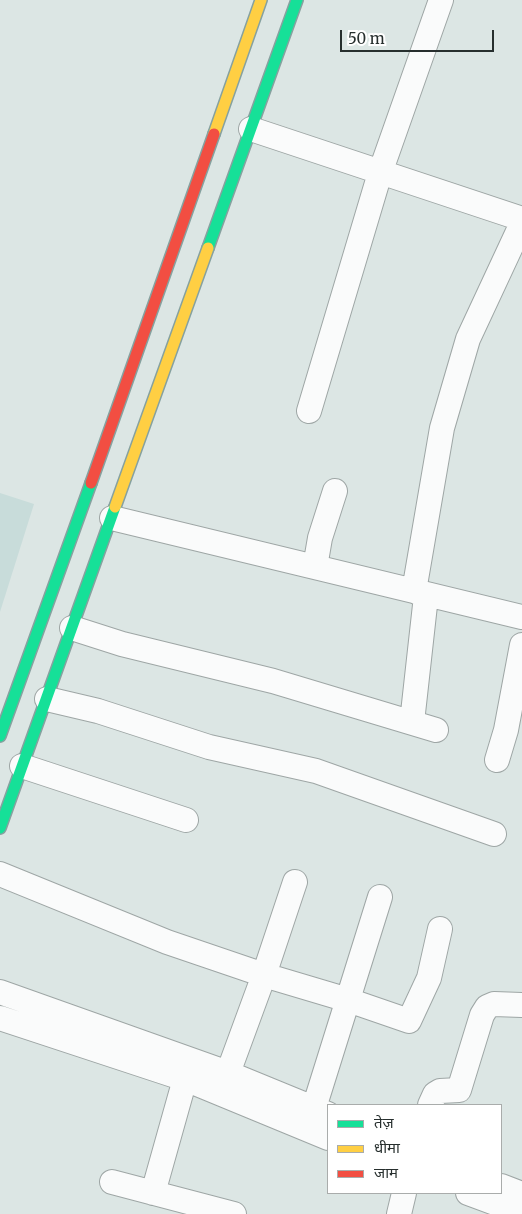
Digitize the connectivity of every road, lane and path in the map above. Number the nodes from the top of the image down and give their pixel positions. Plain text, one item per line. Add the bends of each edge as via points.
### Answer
1 (261, 0) edge
2 (297, 0) edge
3 (441, 0) edge
4 (251, 129) junction
5 (380, 173) junction
6 (522, 218) edge
7 (522, 223) edge
8 (309, 411) dead end
9 (335, 491) dead end
10 (112, 518) junction
11 (315, 567) junction
12 (414, 591) junction
13 (522, 614) edge
14 (522, 617) edge
15 (72, 628) junction
16 (522, 645) edge
17 (47, 698) junction
18 (412, 722) junction
19 (436, 730) dead end
20 (0, 736) edge
21 (497, 760) dead end
22 (22, 766) junction
23 (186, 820) dead end
24 (0, 828) edge
25 (494, 834) dead end
26 (0, 874) edge
27 (295, 882) dead end
28 (380, 897) dead end
29 (440, 929) dead end
30 (264, 975) junction
31 (0, 992) edge
32 (348, 1000) junction
33 (522, 1005) edge
34 (0, 1018) edge
35 (228, 1073) junction
36 (185, 1079) junction
37 (430, 1104) edge
38 (321, 1111) edge
39 (327, 1138) edge
40 (112, 1182) dead end
41 (502, 1186) edge
42 (153, 1192) junction
43 (404, 1194) edge
44 (471, 1194) edge
45 (522, 1194) edge
46 (234, 1214) edge
47 (399, 1214) edge
48 (522, 1214) edge

1 - 20 main road
2 - 4 main road
3 - 5 street
4 - 5 street
4 - 10 main road
5 - 6 street
5 - 8 street
7 - 12 street via 468,339 442,428
9 - 11 street via 320,538
10 - 11 street
10 - 15 main road
11 - 12 street
12 - 14 street
12 - 18 street via 426,596
13 - 14 street
15 - 17 main road
15 - 18 street
16 - 21 street
17 - 22 main road
17 - 25 street via 209,746 316,771
18 - 19 street
22 - 23 street
22 - 24 main road
26 - 30 street via 167,942
27 - 30 street
28 - 32 street
29 - 32 street via 429,978 409,1021
30 - 32 street
30 - 35 street
31 - 35 street
32 - 38 street
33 - 37 street via 494,1004 487,1007 459,1090 440,1090
34 - 36 street
35 - 38 street
36 - 39 street
36 - 42 street
40 - 42 street
41 - 45 street
42 - 46 street
43 - 47 street
44 - 48 street

